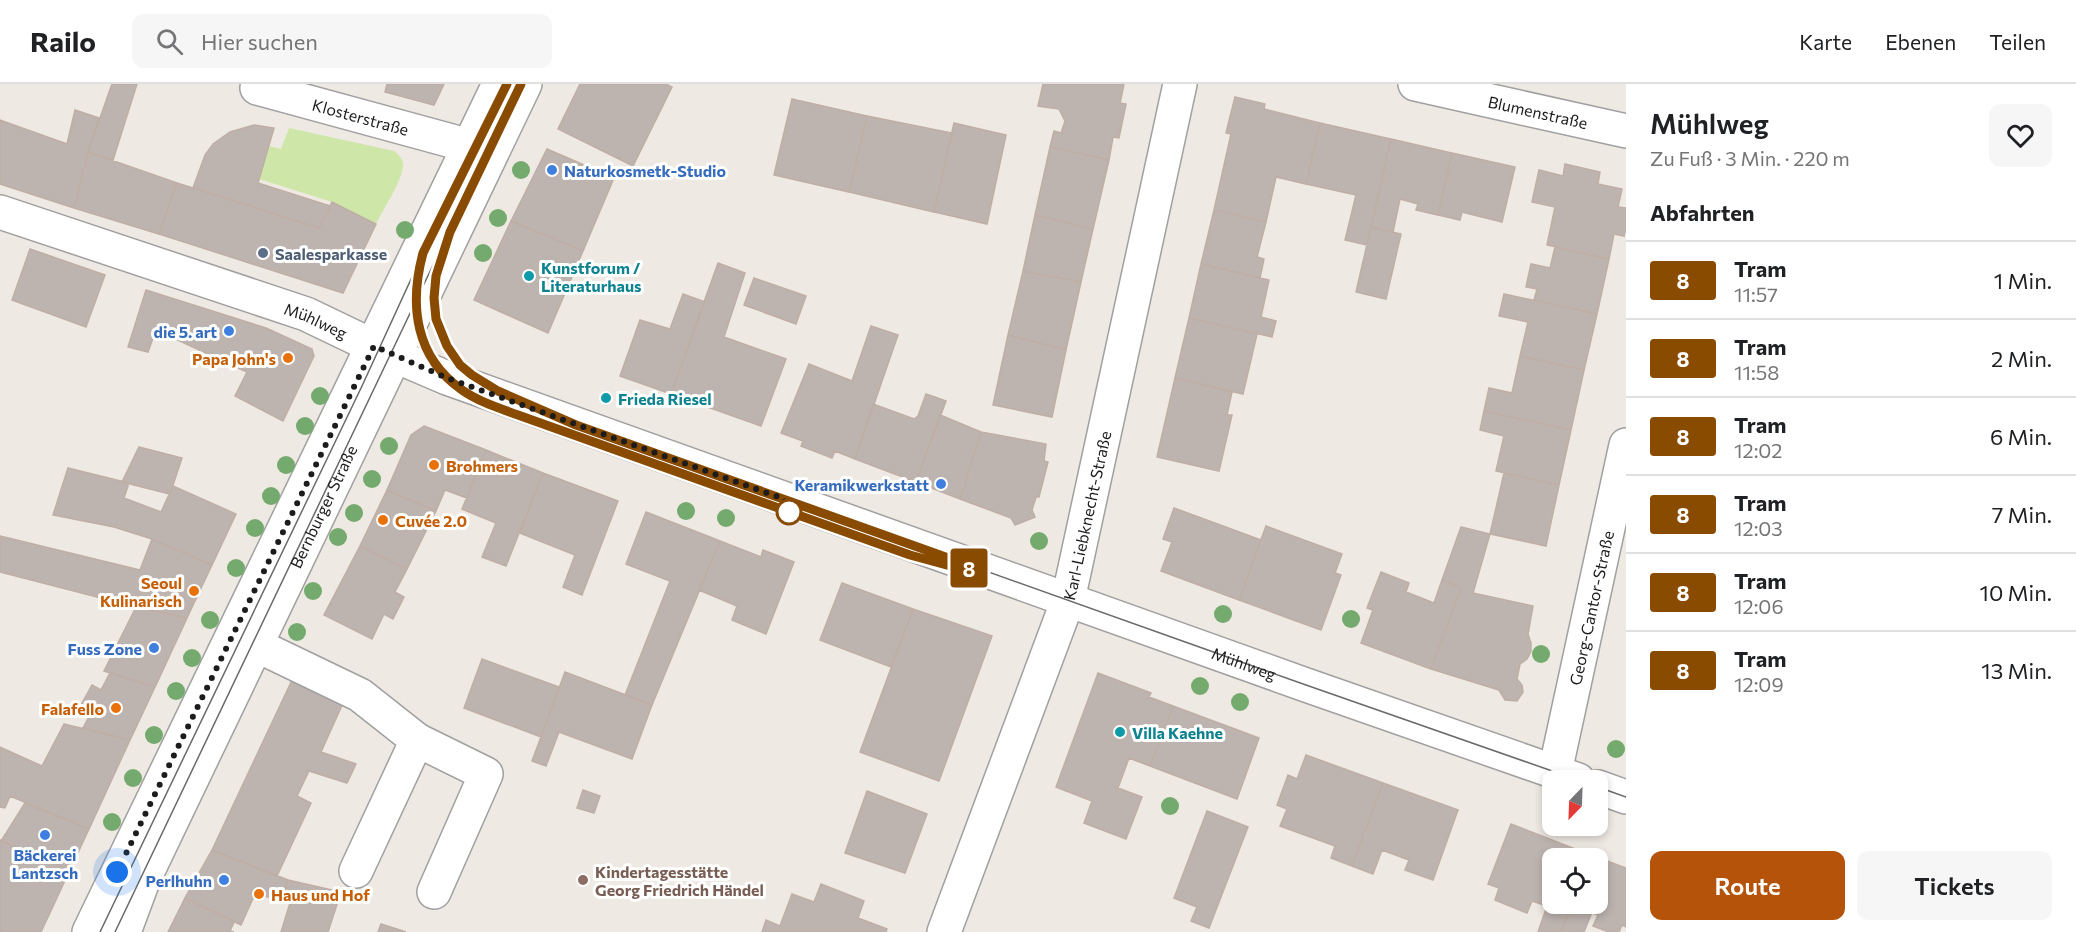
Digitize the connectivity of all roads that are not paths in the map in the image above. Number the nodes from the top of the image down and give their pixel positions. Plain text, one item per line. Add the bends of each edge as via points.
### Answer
1 (259, 84) edge
2 (499, 84) edge
3 (525, 84) edge
4 (1180, 84) edge
5 (1415, 84) edge
6 (1626, 131) edge
7 (470, 146) junction
8 (0, 212) edge
9 (385, 351) junction
10 (1626, 445) edge
11 (1068, 600) junction
12 (256, 645) junction
13 (417, 740) junction
14 (1549, 770) edge
15 (1567, 770) edge
16 (1608, 791) edge
17 (1626, 797) edge
18 (356, 872) dead end
19 (434, 892) dead end
20 (88, 932) edge
21 (123, 932) edge
22 (944, 932) edge

1 - 7 street, Klosterstraße via 257,88
2 - 7 street, Bernburger Straße
3 - 9 street, Bernburger Straße
4 - 11 street, Karl-Liebknecht-Straße
5 - 6 street, Blumenstraße
7 - 9 street, Bernburger Straße
8 - 9 street, Mühlweg via 306,314
9 - 11 street, Mühlweg via 554,417
9 - 12 street, Bernburger Straße
9 - 20 street, Bernburger Straße
10 - 15 street, Georg-Cantor-Straße
11 - 14 street, Mühlweg
11 - 22 street, Karl-Liebknecht-Straße
12 - 13 street via 360,695
12 - 21 street, Bernburger Straße via 143,881
13 - 18 street
13 - 19 street via 486,774
16 - 17 street

